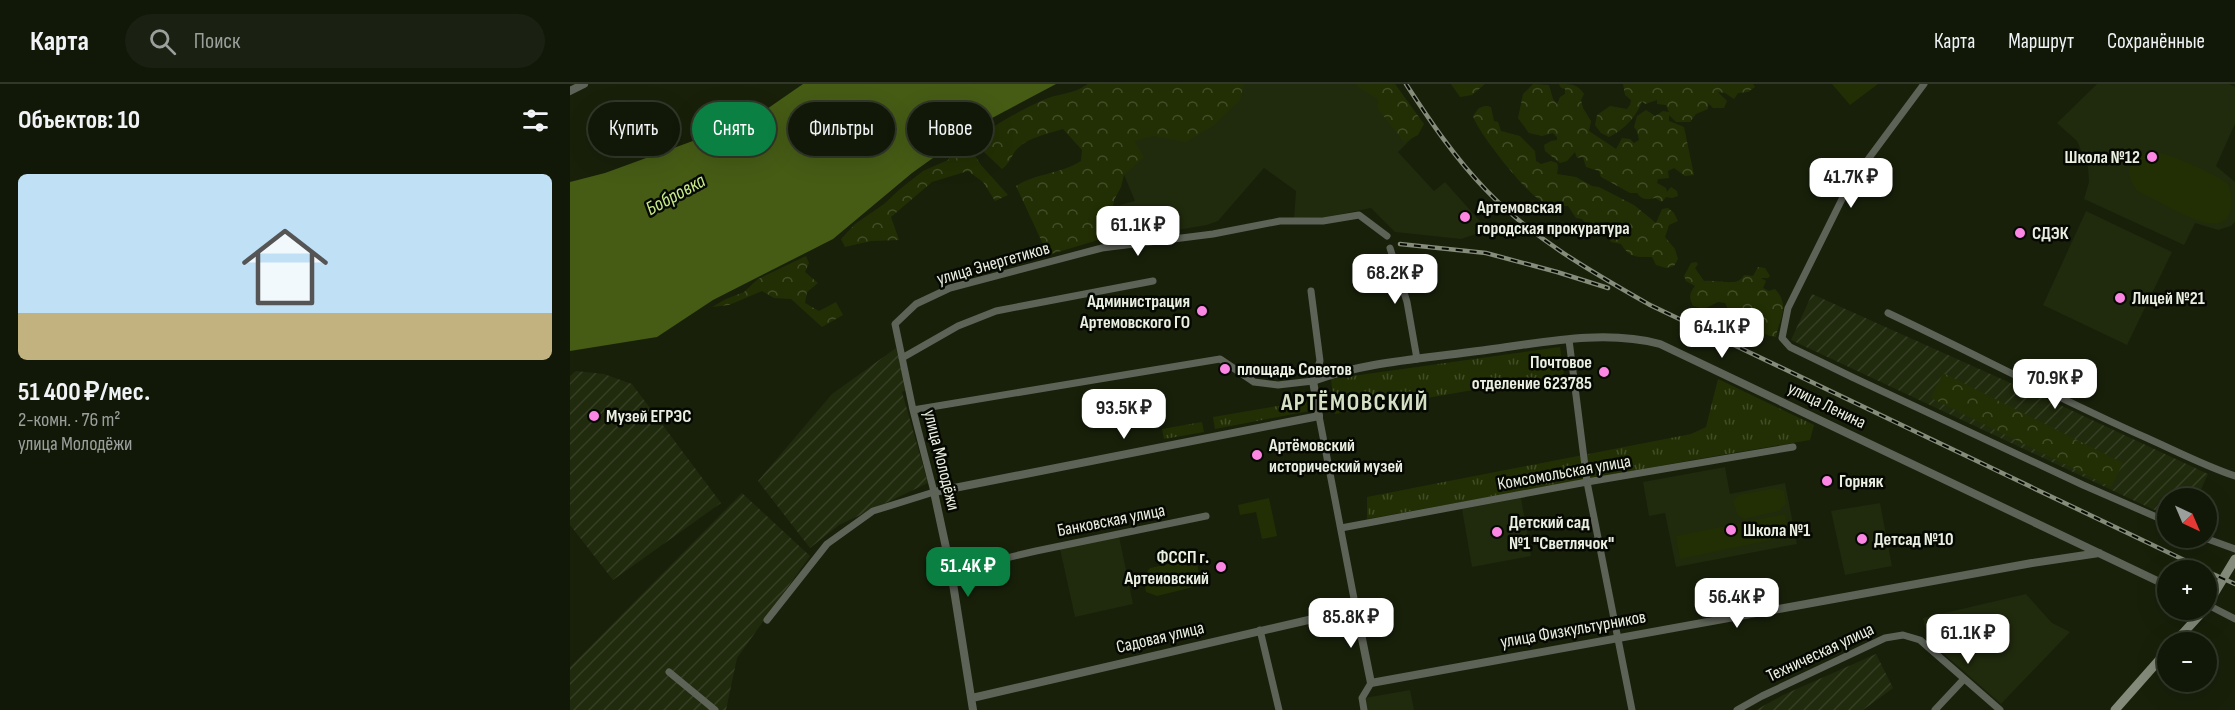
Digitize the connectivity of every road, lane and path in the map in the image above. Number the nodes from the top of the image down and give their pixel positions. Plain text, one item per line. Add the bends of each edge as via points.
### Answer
1 (584, 84) edge
2 (1924, 84) edge
3 (570, 91) edge
4 (1387, 236) dead end
5 (1390, 248) dead end
6 (1153, 281) dead end
7 (1311, 291) dead end
8 (1888, 313) dead end
9 (895, 324) joint
10 (1569, 340) junction
11 (902, 358) junction
12 (1417, 359) junction
13 (1313, 381) junction
14 (913, 410) junction
15 (1319, 416) junction
16 (1793, 447) dead end
17 (2235, 476) edge
18 (1587, 482) junction
19 (934, 492) junction
20 (1206, 516) dead end
21 (2157, 517) edge
22 (1341, 528) junction
23 (2217, 542) edge
24 (2235, 549) edge
25 (2100, 553) junction
26 (2235, 559) edge
27 (951, 571) junction
28 (2157, 581) edge
29 (2217, 588) edge
30 (1356, 609) junction
31 (2217, 611) edge
32 (2235, 619) edge
33 (766, 620) dead end
34 (2194, 620) edge
35 (1260, 630) junction
36 (2184, 632) edge
37 (1618, 637) junction
38 (2157, 662) edge
39 (669, 672) dead end
40 (1964, 679) junction
41 (1371, 683) junction
42 (972, 698) junction
43 (715, 710) edge
44 (973, 710) edge
45 (1279, 710) edge
46 (1364, 710) edge
47 (1632, 710) edge
48 (1737, 710) edge
49 (1935, 710) edge
50 (2000, 710) edge
51 (2115, 710) edge

1 - 3 street
2 - 21 street via 1849,185 1788,308 1782,338 1790,347 1854,378
4 - 9 street, улица Энергетиков via 1359,215 1280,221 1102,248 950,288 916,304
5 - 12 street via 1407,302
6 - 11 street via 996,310 958,326
7 - 13 street via 1320,361
8 - 17 street via 2097,417
9 - 11 street, улица Молодёжи
10 - 12 street, улица Ленина
10 - 18 street
10 - 25 street, улица Ленина via 1619,336 1660,344
11 - 14 street, улица Молодёжи
12 - 13 street, улица Ленина via 1330,374
13 - 14 street via 1278,385 1254,382 1220,359
13 - 15 street
14 - 19 street, улица Молодёжи
15 - 19 street
15 - 22 street
16 - 18 street, Комсомольская улица
18 - 22 street, Комсомольская улица
18 - 37 street
19 - 27 street, улица Молодёжи
19 - 33 street via 873,511 827,544
20 - 27 street, Банковская улица
22 - 30 street
23 - 24 street
25 - 28 street, улица Ленина
25 - 37 street, улица Физкультурников
26 - 29 main road
27 - 42 street, улица Молодёжи
30 - 35 street, Садовая улица
30 - 41 street
31 - 32 street
34 - 36 main road
35 - 42 street, Садовая улица
35 - 45 street
37 - 41 street, улица Физкультурников
37 - 47 street
38 - 51 main road
39 - 43 street
40 - 48 street, Техническая улица via 1920,640 1904,635 1886,639
40 - 49 street
40 - 50 street
41 - 46 street via 1362,698
42 - 44 street, улица Молодёжи

